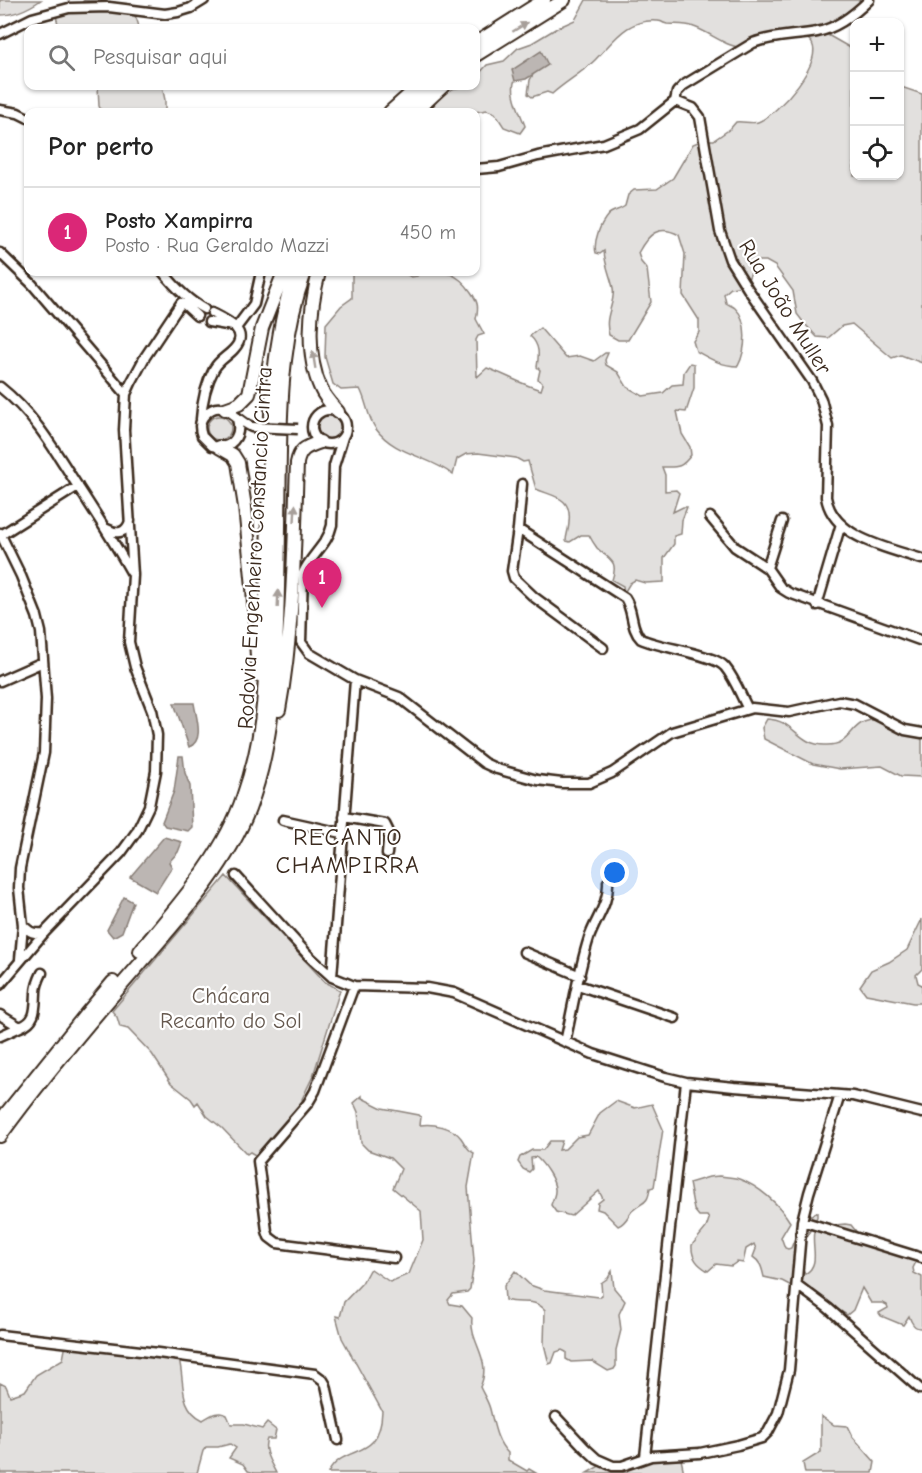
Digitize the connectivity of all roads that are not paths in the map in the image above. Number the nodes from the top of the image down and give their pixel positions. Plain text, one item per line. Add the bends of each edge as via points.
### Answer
1 (204, 0) edge
2 (544, 0) edge
3 (564, 0) edge
4 (869, 0) edge
5 (0, 34) edge
6 (480, 40) edge
7 (480, 52) edge
8 (415, 90) edge
9 (428, 90) edge
10 (439, 90) edge
11 (675, 101) junction
12 (394, 108) edge
13 (408, 108) edge
14 (419, 108) edge
15 (0, 110) edge
16 (24, 116) edge
17 (480, 169) edge
18 (0, 253) edge
19 (166, 276) edge
20 (260, 276) edge
21 (282, 276) edge
22 (294, 276) edge
23 (304, 276) edge
24 (318, 276) edge
25 (185, 303) junction
26 (197, 316) dead end
27 (235, 327) junction
28 (208, 384) junction
29 (0, 387) edge
30 (126, 394) junction
31 (221, 408) junction
32 (338, 412) junction
33 (313, 418) junction
34 (237, 419) junction
35 (201, 423) junction
36 (251, 427) junction
37 (299, 429) junction
38 (238, 435) junction
39 (343, 437) junction
40 (320, 441) junction
41 (219, 447) junction
42 (334, 466) junction
43 (522, 483) dead end
44 (78, 486) junction
45 (710, 517) dead end
46 (130, 520) junction
47 (782, 521) dead end
48 (841, 524) junction
49 (107, 529) junction
50 (519, 529) junction
51 (0, 534) edge
52 (922, 559) edge
53 (767, 568) junction
54 (133, 575) junction
55 (817, 605) junction
56 (922, 641) edge
57 (603, 648) dead end
58 (43, 662) junction
59 (355, 680) junction
60 (0, 681) edge
61 (748, 709) junction
62 (922, 733) edge
63 (260, 757) junction
64 (344, 817) junction
65 (283, 820) dead end
66 (342, 833) junction
67 (387, 854) dead end
68 (236, 876) dead end
69 (608, 882) dead end
70 (23, 925) junction
71 (45, 933) junction
72 (524, 952) dead end
73 (20, 960) junction
74 (42, 973) dead end
75 (332, 977) junction
76 (579, 981) junction
77 (0, 985) edge
78 (354, 986) junction
79 (0, 1016) edge
80 (675, 1018) dead end
81 (20, 1027) junction
82 (0, 1036) edge
83 (565, 1042) junction
84 (686, 1082) junction
85 (840, 1095) junction
86 (922, 1113) edge
87 (0, 1121) edge
88 (0, 1137) edge
89 (802, 1221) junction
90 (394, 1258) dead end
91 (922, 1258) edge
92 (797, 1286) junction
93 (0, 1335) edge
94 (920, 1389) dead end
95 (556, 1417) dead end
96 (338, 1440) dead end
97 (645, 1457) junction

1 - 5 street via 165,14 109,7 69,8 32,18
2 - 6 highway
7 -> 3 highway
4 - 11 street via 826,30 753,43 684,85
8 - 12 highway
9 - 13 highway
10 - 14 highway
11 - 17 street via 640,129 604,144
11 - 48 street, Rua João Muller via 693,108 700,117 720,231 730,260 821,399 828,426 826,497 833,516
15 - 16 street
18 - 30 street via 32,284
19 - 25 street
20 - 27 street via 254,304
21 - 31 highway via 262,328 249,394 240,404
22 - 63 highway, Rodovia Engenheiro Constancio Cintra via 280,329 272,395 265,704
63 -> 23 highway, Rodovia Engenheiro Constancio Cintra via 273,707 276,665 281,402 287,341
32 -> 24 highway via 320,386 314,364 313,310
25 - 26 street
25 - 27 street
25 - 30 street via 145,357
27 - 28 street via 240,340 219,361
28 - 31 street via 208,398
28 - 35 street
29 - 44 street via 37,424
30 - 46 street via 124,430
31 - 34 street
31 - 35 street via 210,410
32 - 33 street via 324,410
32 - 39 street via 346,423
33 - 37 street
33 - 40 street via 311,424
34 - 36 street
34 - 38 street
35 - 41 street via 206,442
36 - 37 street, bridge
36 - 38 street
37 - 40 street
38 - 41 street via 227,446
39 - 40 street via 339,441
39 - 42 street
40 - 42 street
63 -> 40 highway via 272,742 289,646 299,454
41 - 63 highway via 236,459 245,507 254,587
42 - 59 street via 330,535 303,573 301,642 309,653
43 - 50 street
44 - 49 street
44 - 51 street
45 - 53 street via 735,547
46 - 49 street via 122,532
46 - 54 street
47 - 53 street
48 - 52 street, Rua João Muller via 869,541
48 - 55 street
49 - 54 street
50 - 57 street via 512,571 516,582
50 - 61 street via 625,598 641,639 723,664
51 - 58 street via 37,616
53 - 55 street via 781,588
54 - 71 street via 129,642 157,735 156,771 149,806 121,853
55 - 56 street
58 - 60 street
58 - 70 street via 46,733 20,868
59 - 61 street via 399,697 497,770 562,783 589,783 612,773 672,732
59 - 64 street
61 - 62 street via 789,712 847,702 905,730
63 - 87 highway, Rodovia Engenheiro Constancio Cintra via 212,860
63 - 88 highway, Rodovia Engenheiro Constancio Cintra via 249,810 216,870
64 - 66 street
64 - 67 street via 385,824 389,832
65 - 66 street
66 - 75 street
68 - 75 street
69 - 76 street via 608,897 590,938
70 - 71 street via 29,932
70 - 73 street
71 - 73 street
72 - 76 street
73 - 77 street
74 - 81 street via 34,1015
75 - 78 street
76 - 80 street
76 - 83 street
78 - 83 street via 440,989
78 - 90 street via 315,1091 258,1161 267,1231 278,1243
79 - 81 street
81 - 82 street
83 - 84 street
84 - 85 street
84 - 97 street
85 - 86 street
85 - 89 street
89 - 91 street
89 - 92 street
92 - 94 street via 828,1308
92 - 97 street via 789,1370 778,1413 768,1432 754,1441 700,1453
93 - 96 street via 315,1374 326,1385
95 - 97 street via 607,1465 622,1466

